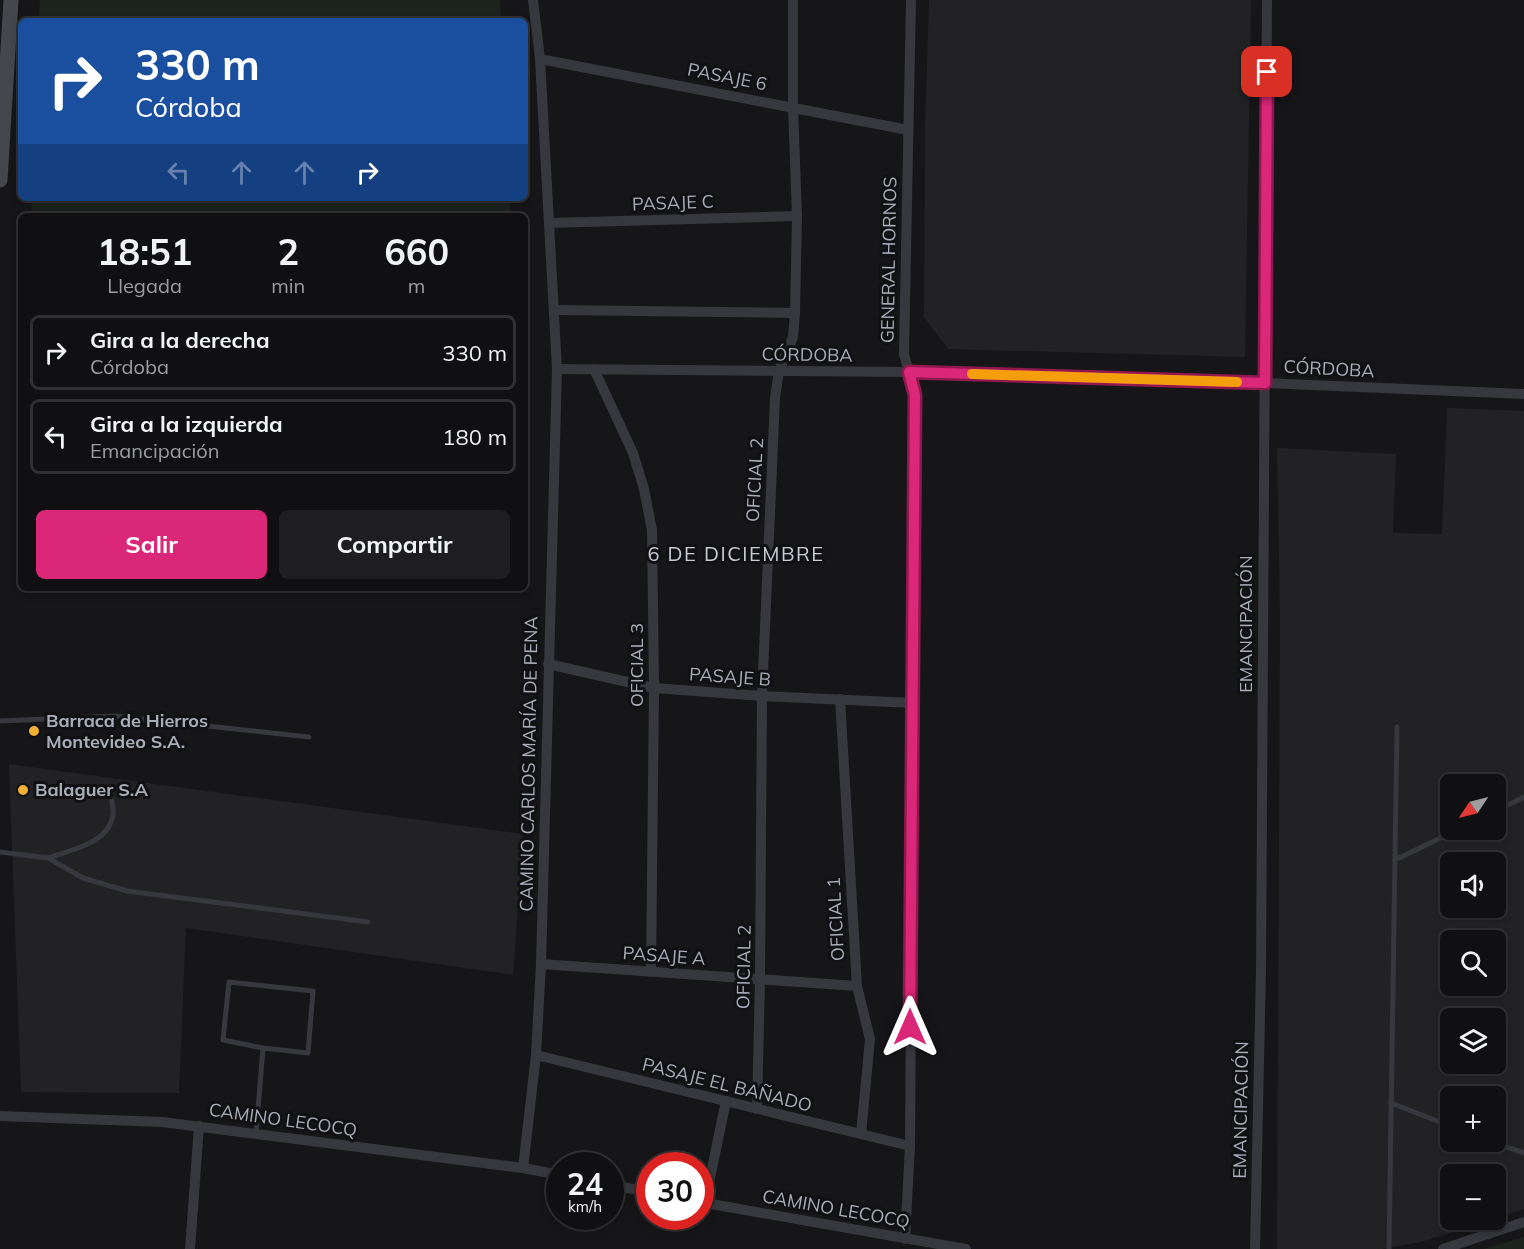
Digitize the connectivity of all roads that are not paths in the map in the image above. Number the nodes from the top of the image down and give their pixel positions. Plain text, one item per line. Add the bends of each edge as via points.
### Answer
1 (11, 0) edge
2 (533, 0) edge
3 (793, 0) edge
4 (911, 0) edge
5 (1267, 0) edge
6 (540, 59) junction
7 (3, 101) edge
8 (793, 107) junction
9 (908, 130) junction
10 (0, 180) edge
11 (797, 216) junction
12 (549, 224) junction
13 (555, 310) junction
14 (795, 313) junction
15 (557, 369) junction
16 (594, 369) junction
17 (779, 371) junction
18 (909, 372) junction
19 (1265, 383) junction
20 (1524, 394) edge
21 (548, 664) junction
22 (654, 688) junction
23 (762, 696) junction
24 (840, 699) junction
25 (913, 703) junction
26 (0, 721) edge
27 (1397, 727) dead end
28 (309, 737) dead end
29 (1524, 797) edge
30 (112, 801) dead end
31 (1506, 806) edge
32 (1440, 838) edge
33 (0, 852) edge
34 (48, 858) junction
35 (1395, 860) junction
36 (368, 922) dead end
37 (541, 964) junction
38 (651, 972) junction
39 (760, 980) junction
40 (857, 986) junction
41 (263, 1048) junction
42 (536, 1055) junction
43 (726, 1101) junction
44 (1391, 1103) junction
45 (757, 1109) junction
46 (0, 1116) edge
47 (1440, 1122) edge
48 (199, 1126) junction
49 (256, 1134) junction
50 (861, 1134) junction
51 (910, 1146) junction
52 (1506, 1147) edge
53 (1524, 1153) edge
54 (714, 1154) edge
55 (523, 1168) junction
56 (546, 1172) edge
57 (714, 1204) edge
58 (1524, 1222) edge
59 (906, 1239) junction
60 (190, 1249) edge
61 (966, 1249) edge
62 (1255, 1249) edge
63 (1389, 1249) edge
64 (1443, 1249) edge

1 - 7 street
2 - 6 street, CAMINO CARLOS MARÍA DE PENA
3 - 8 street, OFICIAL 2
4 - 9 street, GENERAL HORNOS
5 - 19 street, EMANCIPACIÓN
6 - 8 street, PASAJE 6
6 - 12 street, CAMINO CARLOS MARÍA DE PENA
7 - 10 street
8 - 9 street, PASAJE 6
8 - 11 street, OFICIAL 2
9 - 18 street, GENERAL HORNOS via 904,354
11 - 12 street, PASAJE C
11 - 14 street, OFICIAL 2
12 - 13 street, CAMINO CARLOS MARÍA DE PENA
13 - 14 street
13 - 15 street, CAMINO CARLOS MARÍA DE PENA
14 - 17 street, OFICIAL 2 via 793,337
15 - 16 street, CÓRDOBA
15 - 21 street, CAMINO CARLOS MARÍA DE PENA
16 - 17 street, CÓRDOBA
16 - 22 street, OFICIAL 3 via 629,442 649,511
17 - 18 street, CÓRDOBA
17 - 23 street, OFICIAL 2
18 - 19 street, CÓRDOBA
18 - 25 street, GENERAL HORNOS via 915,395
19 - 20 street, CÓRDOBA
19 - 62 street, EMANCIPACIÓN
21 - 22 street, PASAJE B
21 - 37 street, CAMINO CARLOS MARÍA DE PENA
22 - 23 street, PASAJE B
22 - 38 street, OFICIAL 3
23 - 24 street, PASAJE B
23 - 39 street, OFICIAL 2
24 - 25 street, PASAJE B
24 - 40 street, OFICIAL 1
25 - 51 street, GENERAL HORNOS
26 - 28 lane via 114,716
27 - 35 lane
29 - 31 lane
30 - 34 lane via 113,816 104,834 84,846
32 - 35 lane
33 - 34 lane
34 - 36 lane via 83,878 128,891
35 - 44 lane
37 - 38 street, PASAJE A
37 - 42 street, CAMINO CARLOS MARÍA DE PENA
38 - 39 street, PASAJE A
39 - 40 street, PASAJE A
39 - 45 street, OFICIAL 2
40 - 50 street, OFICIAL 1 via 870,1039
41 - 41 lane via 223,1040 229,982 313,991 308,1053
41 - 49 lane
42 - 43 street, PASAJE EL BAÑADO
42 - 55 street, CAMINO CARLOS MARÍA DE PENA
43 - 45 street, PASAJE EL BAÑADO
43 - 54 street
44 - 47 lane
44 - 63 lane
45 - 50 street, PASAJE EL BAÑADO
46 - 48 street, CAMINO LECOCQ
48 - 49 street, CAMINO LECOCQ
48 - 60 street
49 - 55 street, CAMINO LECOCQ
50 - 51 street, PASAJE EL BAÑADO
51 - 59 street, GENERAL HORNOS
52 - 53 lane
55 - 56 street, CAMINO LECOCQ
57 - 59 street, CAMINO LECOCQ
58 - 64 street
59 - 61 street, CAMINO LECOCQ

